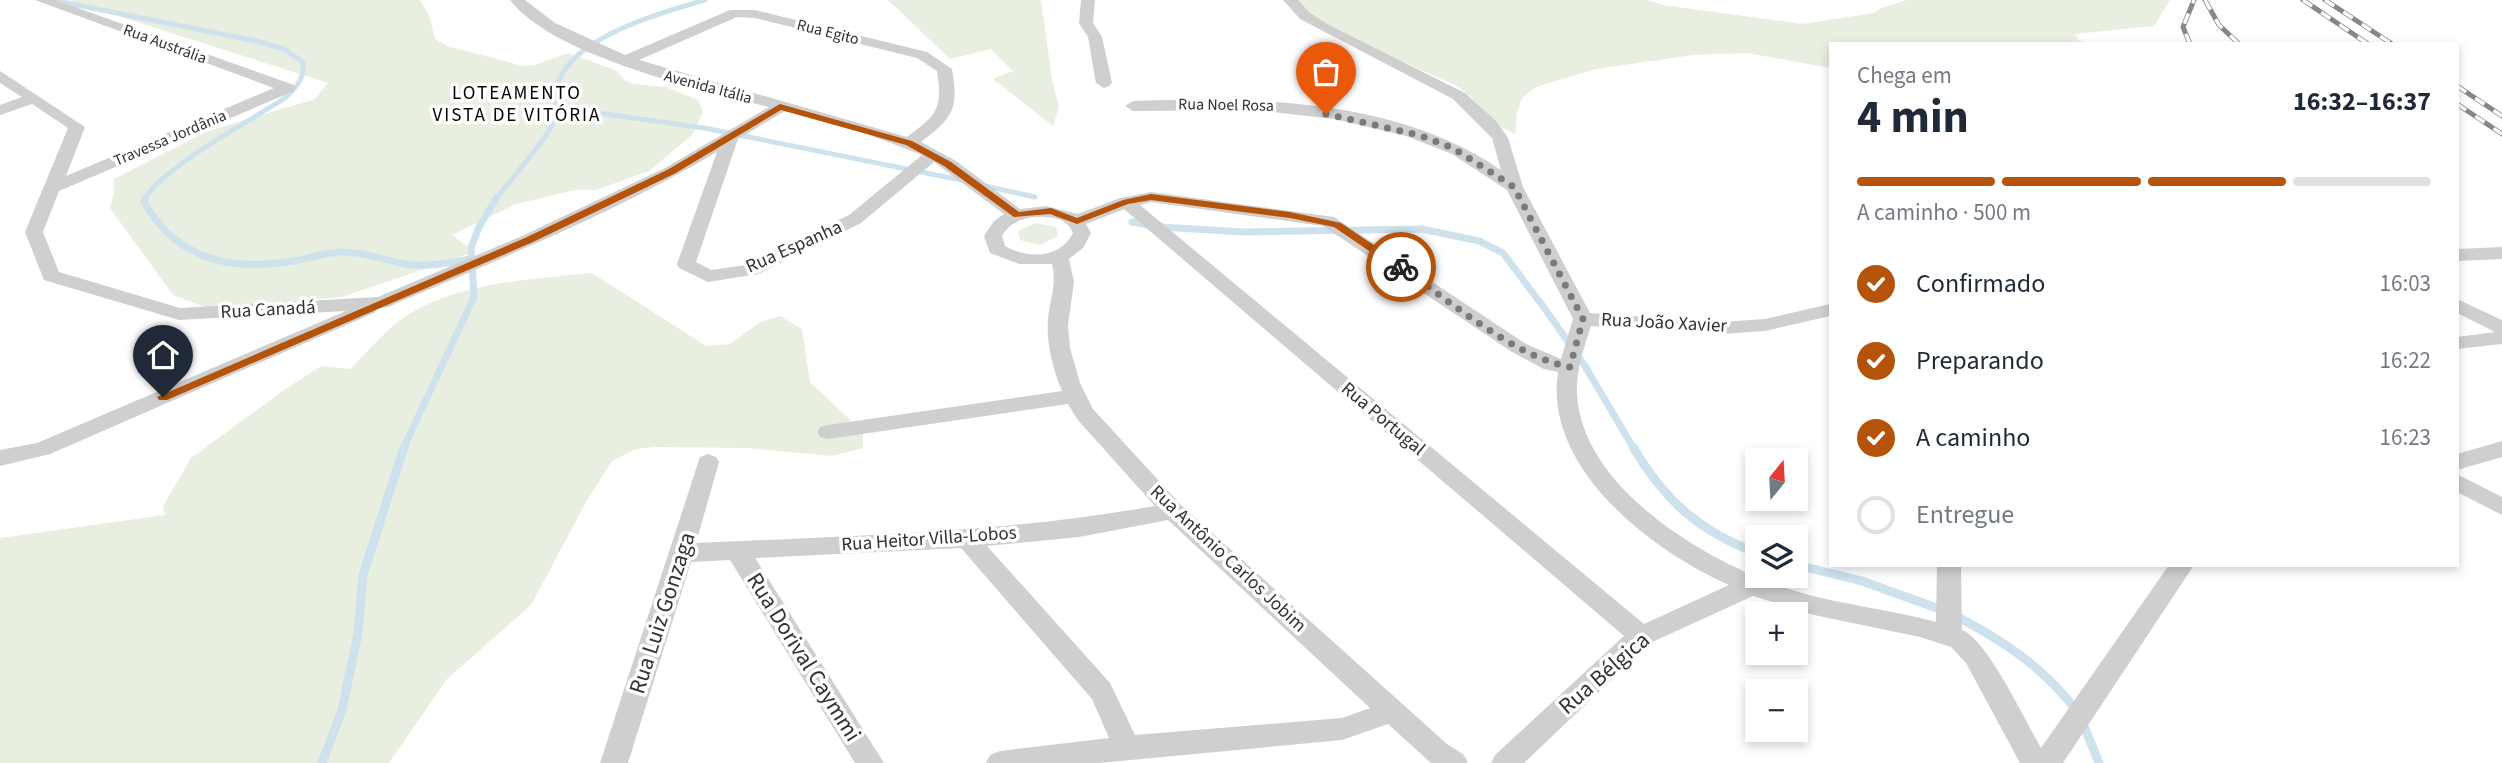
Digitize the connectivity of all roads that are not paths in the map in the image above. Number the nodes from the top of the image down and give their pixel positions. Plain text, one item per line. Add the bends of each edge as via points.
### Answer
1 (41, 0) edge
2 (517, 0) edge
3 (1088, 0) edge
4 (1290, 0) edge
5 (624, 61) junction
6 (0, 76) edge
7 (1104, 83) dead end
8 (288, 88) joint
9 (32, 99) junction
10 (1133, 106) dead end
11 (780, 107) junction
12 (0, 110) edge
13 (730, 136) junction
14 (909, 143) junction
15 (932, 155) junction
16 (1514, 187) junction
17 (52, 188) junction
18 (1126, 202) junction
19 (1017, 215) junction
20 (1077, 221) junction
21 (2502, 253) edge
22 (2459, 255) edge
23 (1058, 256) junction
24 (381, 303) junction
25 (2459, 306) edge
26 (1829, 310) edge
27 (1583, 319) junction
28 (2502, 328) edge
29 (2502, 338) edge
30 (2459, 343) edge
31 (1570, 367) junction
32 (1072, 396) junction
33 (828, 432) dead end
34 (2502, 449) edge
35 (0, 458) edge
36 (2459, 461) edge
37 (708, 462) dead end
38 (2459, 483) edge
39 (2502, 507) edge
40 (1173, 511) junction
41 (967, 539) junction
42 (737, 550) junction
43 (683, 553) junction
44 (1949, 567) edge
45 (2181, 567) edge
46 (1745, 580) edge
47 (1747, 588) edge
48 (1761, 588) edge
49 (1949, 635) junction
50 (1641, 636) junction
51 (1393, 710) junction
52 (1126, 748) junction
53 (614, 763) edge
54 (870, 763) edge
55 (1000, 763) edge
56 (1454, 763) edge
57 (1505, 763) edge
58 (2035, 763) edge
59 (2047, 763) edge

1 - 8 street, Rua Austrália
2 - 5 street, Avenida Itália via 560,33
3 - 7 street via 1086,23 1094,37
4 - 16 street via 1324,28 1471,105 1500,138
5 - 11 street, Avenida Itália
5 - 14 street, Rua Egito via 735,13 922,55 944,69 950,96 943,117
6 - 9 street, Rua Canadá
8 - 17 street, Travessa Jordânia
9 - 12 street
9 - 17 street, Rua Canadá via 77,127
10 - 16 street, Rua Noel Rosa via 1272,106 1370,122 1453,148
11 - 13 street, Rua Canadá
11 - 14 street, Avenida Itália
13 - 15 street, Rua Espanha via 686,264 708,276 751,270 855,219
13 - 24 street, Rua Canadá via 671,172 529,240
14 - 15 street, Avenida Itália
15 - 19 street, Avenida Itália
16 - 27 street
17 - 24 street, Rua Canadá via 34,232 51,276 179,314
18 - 20 street
18 - 31 street via 1163,198 1328,221 1519,348 1551,364
18 - 50 street, Rua Portugal
19 - 20 street via 1051,211
19 - 23 street via 995,230 997,249 1023,260
20 - 23 street via 1080,240
21 - 22 street
23 - 32 street via 1066,270 1059,339
24 - 35 street via 42,449
25 - 28 street
26 - 27 street, Rua João Xavier via 1765,325 1721,328
27 - 31 street, Rua João Xavier
29 - 30 street
31 - 46 street, Rua João Xavier via 1567,401 1574,427 1597,474 1615,496 1670,540
32 - 33 street
32 - 40 street, Rua Antônio Carlos Jobim
34 - 36 street
37 - 43 street, Rua Luiz Gonzaga
38 - 39 street
40 - 41 street, Rua Heitor Villa-Lobos via 1079,528
40 - 51 street, Rua Antônio Carlos Jobim
41 - 42 street, Rua Heitor Villa-Lobos
41 - 52 street via 1101,691
42 - 43 street, Rua Heitor Villa-Lobos
42 - 54 street, Rua Dorival Caymmi
43 - 53 street, Rua Luiz Gonzaga
44 - 49 street
45 - 59 street
47 - 50 street, Rua Bélgica
48 - 49 street, Rua João Xavier via 1791,600
49 - 58 street, Rua João Xavier via 1975,656
50 - 57 street, Rua Bélgica
51 - 52 street via 1342,729
51 - 56 street, Rua Antônio Carlos Jobim
52 - 55 street

